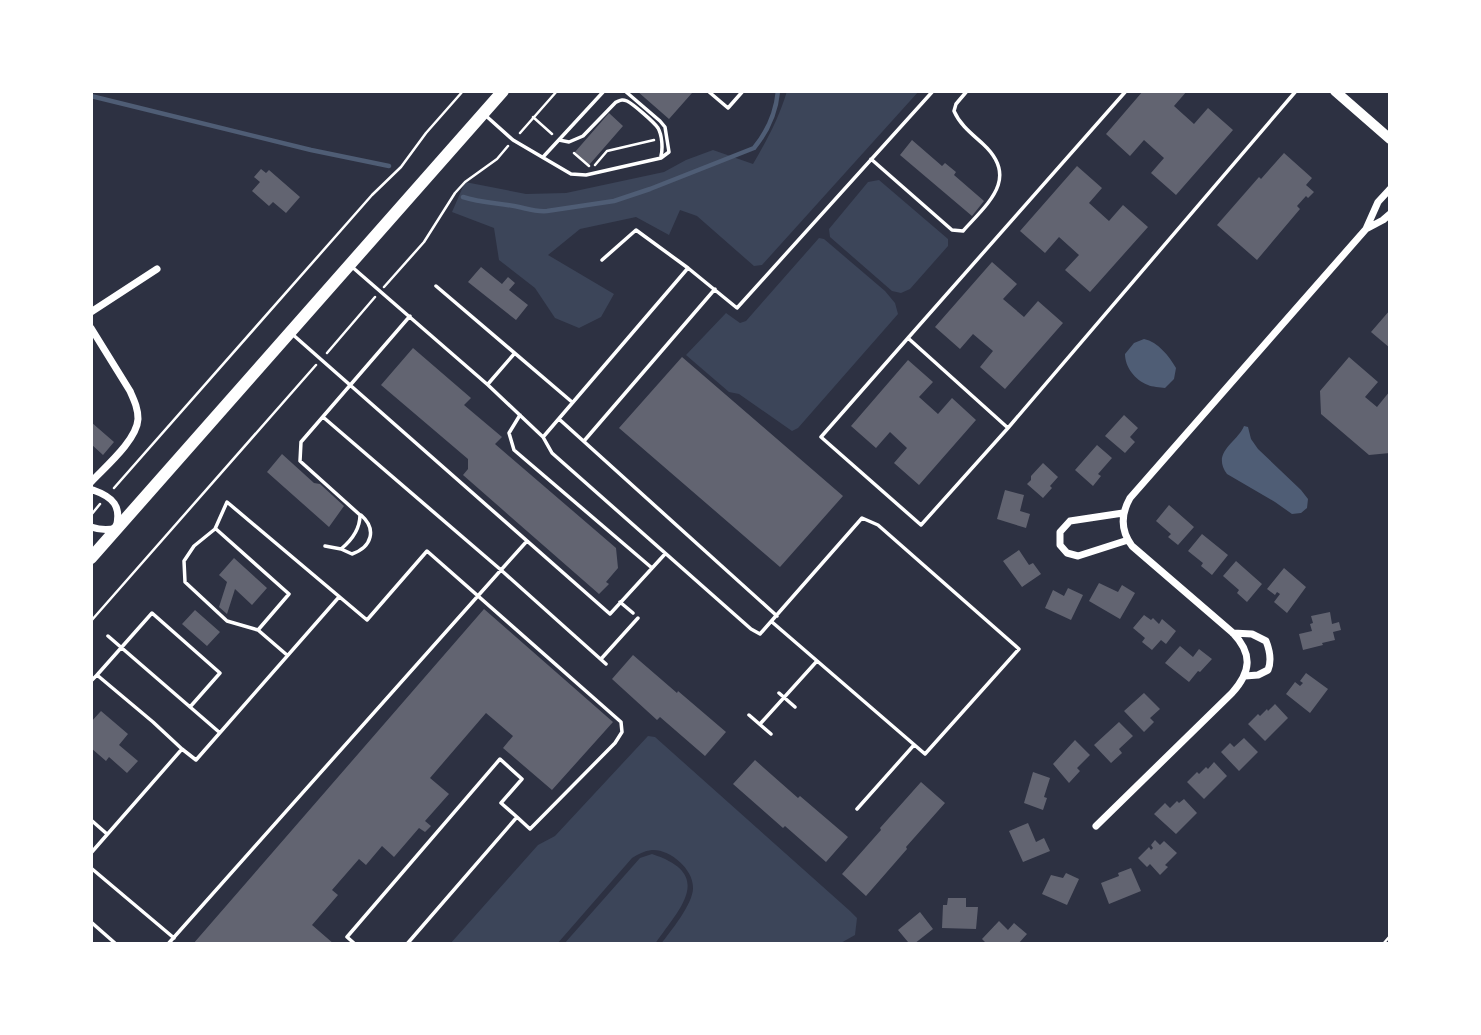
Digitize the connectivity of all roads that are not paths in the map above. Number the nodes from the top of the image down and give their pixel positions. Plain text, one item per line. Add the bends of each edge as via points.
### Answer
1 (503, 91) edge
2 (604, 91) edge
3 (708, 91) edge
4 (743, 91) edge
5 (933, 91) edge
6 (967, 91) edge
7 (1126, 91) edge
8 (1296, 91) edge
9 (1335, 91) edge
10 (627, 93) edge
11 (483, 113) junction
12 (1390, 139) edge
13 (559, 140) junction
14 (543, 157) junction
15 (661, 158) junction
16 (871, 159) junction
17 (1390, 189) edge
18 (1390, 214) edge
19 (1366, 229) junction
20 (602, 260) dead end
21 (349, 265) junction
22 (688, 268) junction
23 (157, 270) dead end
24 (436, 286) dead end
25 (715, 289) junction
26 (91, 312) edge
27 (410, 316) junction
28 (91, 328) edge
29 (290, 332) junction
30 (908, 338) junction
31 (514, 354) junction
32 (488, 384) junction
33 (350, 385) junction
34 (572, 402) junction
35 (520, 415) junction
36 (323, 417) junction
37 (559, 419) junction
38 (1008, 428) junction
39 (543, 437) junction
40 (584, 442) junction
41 (92, 480) edge
42 (91, 491) edge
43 (1123, 513) junction
44 (360, 515) junction
45 (91, 527) edge
46 (116, 528) junction
47 (215, 529) junction
48 (1128, 540) junction
49 (527, 541) junction
50 (326, 546) dead end
51 (341, 549) junction
52 (666, 554) junction
53 (91, 558) edge
54 (652, 568) junction
55 (501, 570) junction
56 (478, 596) junction
57 (339, 597) junction
58 (620, 603) junction
59 (633, 613) dead end
60 (777, 615) junction
61 (638, 618) dead end
62 (772, 622) junction
63 (258, 630) junction
64 (1233, 632) junction
65 (108, 636) dead end
66 (121, 647) junction
67 (287, 655) junction
68 (601, 659) junction
69 (817, 661) junction
70 (606, 664) dead end
71 (97, 675) junction
72 (1245, 676) junction
73 (91, 681) edge
74 (779, 693) dead end
75 (784, 698) junction
76 (190, 707) junction
77 (795, 707) dead end
78 (749, 715) dead end
79 (760, 724) junction
80 (219, 732) junction
81 (771, 734) dead end
82 (914, 745) junction
83 (182, 749) junction
84 (857, 809) dead end
85 (517, 817) junction
86 (91, 820) edge
87 (1096, 826) dead end
88 (107, 834) junction
89 (91, 853) edge
90 (91, 868) edge
91 (91, 922) edge
92 (174, 938) junction
93 (116, 944) edge
94 (168, 944) edge
95 (355, 944) edge
96 (407, 944) edge

1 - 11 main road
2 - 13 lane
3 - 4 lane via 728,107
5 - 16 lane
6 - 16 lane via 954,111 958,121 994,154 1000,178 990,200 963,231 952,230
7 - 30 lane
8 - 38 lane
9 - 12 main road
10 - 15 lane via 665,127 670,152
11 - 14 lane via 513,140
11 - 21 main road
13 - 14 lane
13 - 15 lane via 569,142 583,136 615,102 623,100 656,126
14 - 15 lane via 570,174 586,175
16 - 25 lane via 737,309
17 - 19 street via 1378,202
18 - 19 street
19 - 43 street via 1130,498
20 - 22 lane via 636,230
21 - 27 lane
21 - 29 main road
22 - 25 lane
22 - 34 lane
23 - 26 street
24 - 31 lane
25 - 40 lane
27 - 32 lane
27 - 33 lane
28 - 41 street via 130,391 138,420 132,436
29 - 33 lane
29 - 46 main road
30 - 38 lane
30 - 38 lane via 821,437 921,525
31 - 32 lane
31 - 34 lane
32 - 35 lane
33 - 36 lane
33 - 49 lane
34 - 37 lane
35 - 39 lane
35 - 54 lane via 509,433 514,450
36 - 44 lane via 300,442 300,461
36 - 55 lane
37 - 39 lane
37 - 40 lane
39 - 52 lane via 552,453
40 - 60 lane
42 - 46 street via 107,495 113,502
43 - 48 street
43 - 48 street via 1070,522 1060,532 1060,544 1067,553 1078,556
44 - 51 lane via 352,541
44 - 51 lane via 369,522 372,533 366,545 352,554
45 - 46 street
46 - 53 main road
47 - 57 lane via 228,502
47 - 63 lane via 289,594
47 - 63 lane via 194,546 184,562 185,582 227,621
48 - 64 street
49 - 55 lane
49 - 58 lane via 610,614
50 - 51 lane
52 - 54 lane
52 - 62 lane via 751,629 760,634
54 - 58 lane
55 - 56 lane
55 - 68 lane
56 - 57 lane via 427,551 367,620
56 - 85 lane via 621,722 622,732 615,743 530,829
56 - 92 lane
57 - 67 lane
58 - 59 lane
60 - 62 lane
60 - 82 lane via 862,518 878,525 1019,649 925,754
61 - 68 lane
62 - 69 lane
63 - 67 lane
64 - 72 street via 1246,655
64 - 72 street via 1266,641 1270,651 1268,670
65 - 66 lane
66 - 71 lane
66 - 76 lane
66 - 76 lane via 152,612 220,673
67 - 80 lane
68 - 70 lane
69 - 75 lane
69 - 82 lane
71 - 73 lane
71 - 83 lane
72 - 87 street
74 - 75 lane
75 - 77 lane
75 - 79 lane
76 - 80 lane
78 - 79 lane
79 - 81 lane
80 - 83 lane via 196,760
82 - 84 lane
83 - 88 lane
85 - 95 lane via 501,803 522,779 500,759 347,937
85 - 96 lane
86 - 88 lane
88 - 89 lane
90 - 92 lane
91 - 93 lane
92 - 94 lane

